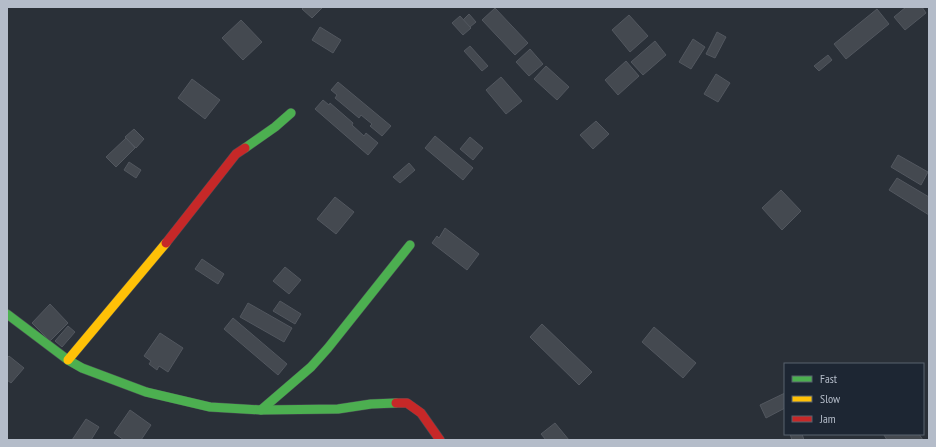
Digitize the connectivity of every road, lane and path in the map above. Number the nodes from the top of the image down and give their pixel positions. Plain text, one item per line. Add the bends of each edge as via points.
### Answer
1 (291, 113) dead end
2 (410, 245) dead end
3 (7, 314) edge
4 (68, 360) junction
5 (260, 410) junction
6 (440, 440) edge

1 - 4 street via 236,154 179,228
2 - 5 street via 328,348
3 - 4 street
4 - 5 street via 82,368 146,392 210,407
5 - 6 street via 338,409 371,404 407,404 421,413

